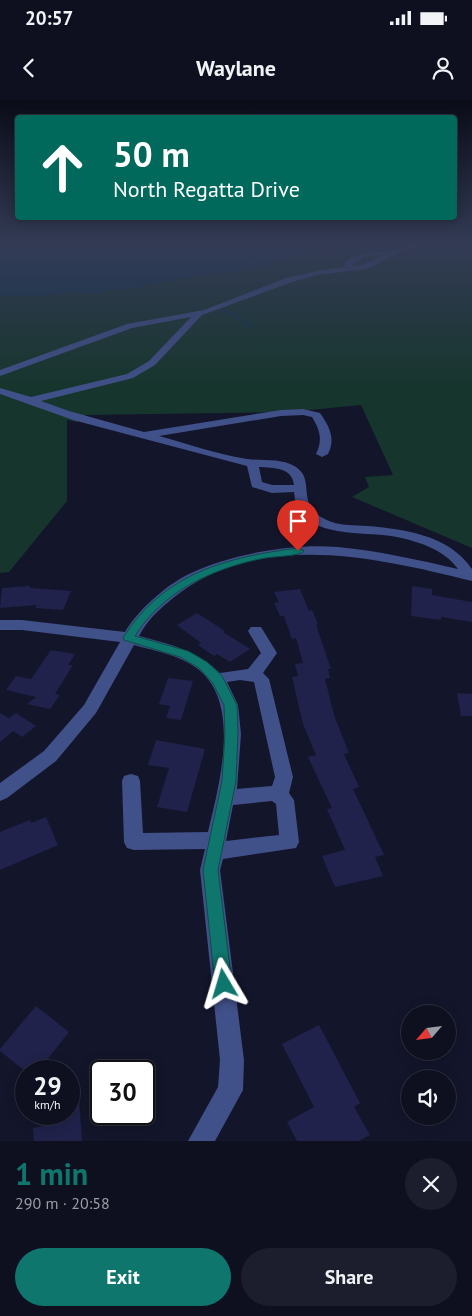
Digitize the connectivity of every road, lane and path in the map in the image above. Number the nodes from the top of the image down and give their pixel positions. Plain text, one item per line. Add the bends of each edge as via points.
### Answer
1 (256, 293) edge
2 (199, 314) junction
3 (0, 373) edge
4 (0, 392) edge
5 (31, 400) junction
6 (142, 434) junction
7 (322, 454) dead end
8 (253, 464) junction
9 (300, 488) junction
10 (471, 576) edge
11 (0, 625) edge
12 (256, 630) dead end
13 (128, 638) junction
14 (253, 674) junction
15 (217, 679) junction
16 (131, 782) dead end
17 (0, 794) edge
18 (279, 796) junction
19 (225, 798) junction
20 (215, 845) junction
21 (202, 1141) edge

1 - 2 street
2 - 3 street via 130,326
2 - 5 street via 152,363 130,376
4 - 5 street
5 - 6 street via 47,408
6 - 7 street via 303,412 316,415 327,435 327,446
6 - 8 street
8 - 9 street via 291,469
8 - 9 street via 256,484 261,488
9 - 10 street via 301,506 309,516 323,524 392,532 427,542 459,561
10 - 13 street via 376,555 337,551 298,551 262,556 227,564 193,577 165,597 138,623
11 - 13 street
12 - 14 street via 269,653
13 - 15 street via 184,654 203,665
13 - 17 street via 90,709 50,756
14 - 15 street
14 - 18 street via 261,679 265,691 284,777
15 - 19 street via 230,705 232,734
16 - 20 street via 134,842
18 - 19 street via 274,793
18 - 20 street via 284,800 289,842
19 - 20 street
20 - 21 street via 210,870 232,1060 230,1090

